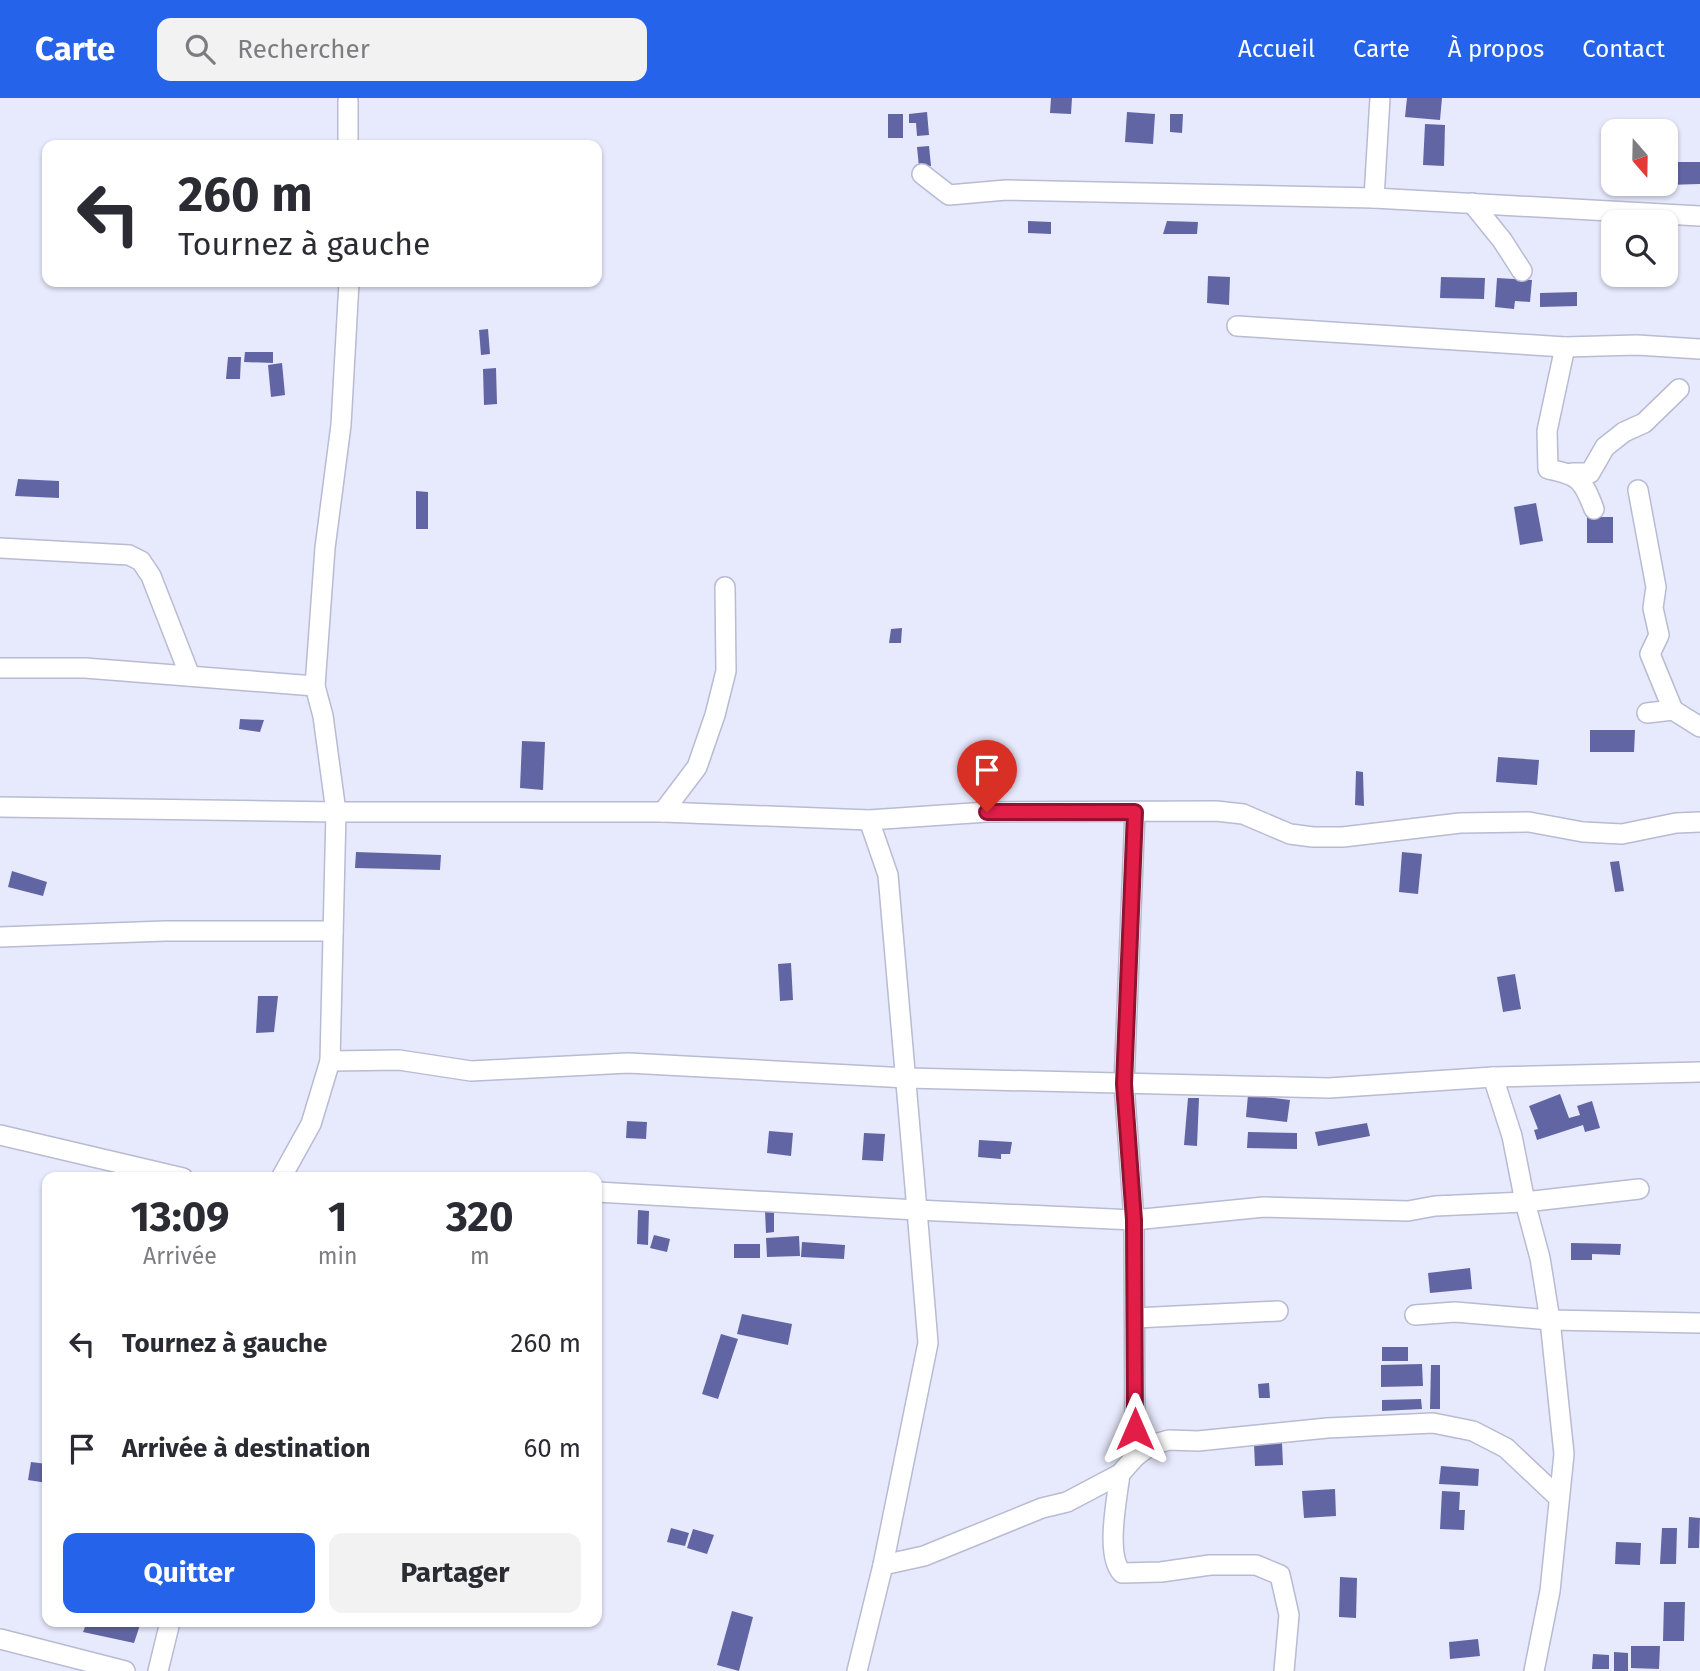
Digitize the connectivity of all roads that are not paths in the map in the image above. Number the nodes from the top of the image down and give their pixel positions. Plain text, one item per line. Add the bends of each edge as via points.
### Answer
1 (1380, 98) edge
2 (348, 101) dead end
3 (348, 140) edge
4 (922, 174) dead end
5 (1374, 198) junction
6 (1472, 203) junction
7 (1700, 216) edge
8 (1522, 271) dead end
9 (349, 287) edge
10 (1237, 326) dead end
11 (1565, 347) junction
12 (1700, 349) edge
13 (1679, 389) dead end
14 (1572, 474) junction
15 (1638, 491) dead end
16 (1594, 509) dead end
17 (0, 548) edge
18 (725, 587) dead end
19 (0, 668) edge
20 (190, 676) junction
21 (315, 686) junction
22 (1673, 710) junction
23 (1647, 713) dead end
24 (1700, 727) edge
25 (0, 807) edge
26 (336, 812) junction
27 (663, 812) junction
28 (1135, 812) junction
29 (869, 820) junction
30 (1700, 822) edge
31 (333, 931) junction
32 (0, 937) edge
33 (330, 1061) junction
34 (1700, 1072) edge
35 (1493, 1077) junction
36 (907, 1078) junction
37 (1124, 1084) junction
38 (0, 1135) edge
39 (157, 1172) edge
40 (285, 1172) edge
41 (1639, 1189) dead end
42 (602, 1192) edge
43 (1525, 1202) junction
44 (917, 1210) junction
45 (1134, 1220) junction
46 (1278, 1311) dead end
47 (1415, 1315) dead end
48 (1135, 1318) junction
49 (1550, 1320) junction
50 (1700, 1324) edge
51 (1135, 1457) junction
52 (1120, 1474) junction
53 (1559, 1498) junction
54 (883, 1565) junction
55 (169, 1627) edge
56 (0, 1639) edge
57 (62, 1663) edge
58 (125, 1671) edge
59 (158, 1671) edge
60 (857, 1671) edge
61 (1284, 1671) edge
62 (1534, 1671) edge

1 - 5 street
2 - 3 street
4 - 5 street via 949,195 1006,190
5 - 6 street
6 - 7 street
6 - 8 street
9 - 21 street via 341,425 325,548
10 - 11 street
11 - 12 street
11 - 14 street via 1547,431 1548,469
13 - 14 street via 1644,423 1605,447 1590,472
14 - 16 street via 1585,486
15 - 22 street via 1656,587 1653,608 1659,635 1650,654
17 - 20 street via 129,555 141,561
18 - 27 street via 726,671 715,715 697,767
19 - 20 street via 85,668
20 - 21 street
21 - 26 street
22 - 23 street
22 - 24 street
25 - 26 street
26 - 27 street
26 - 31 street
27 - 29 street
28 - 29 street via 987,812
28 - 30 street via 1243,814 1290,834 1323,837 1460,823 1529,822 1622,834
28 - 37 street
29 - 36 street via 888,875
31 - 32 street
31 - 33 street
33 - 36 street via 399,1060 471,1071 628,1063
33 - 40 street via 311,1124
34 - 35 street
35 - 37 street via 1329,1088
35 - 43 street via 1512,1136
36 - 37 street
36 - 44 street
37 - 45 street
38 - 39 street
41 - 43 street
42 - 44 street
43 - 45 street via 1408,1211 1264,1207
43 - 49 street
44 - 45 street
44 - 54 street via 928,1343
45 - 48 street
46 - 48 street
47 - 49 street via 1455,1312
48 - 51 street
49 - 50 street
49 - 53 street via 1564,1454
51 - 52 street
51 - 53 street via 1151,1445 1169,1440 1433,1423 1473,1431 1506,1448
52 - 54 street via 1067,1502 924,1556
52 - 61 street via 1113,1554 1117,1567 1122,1573 1256,1565 1280,1575 1289,1615
53 - 62 street via 1550,1591
54 - 60 street
55 - 59 street
56 - 57 street
57 - 58 street

